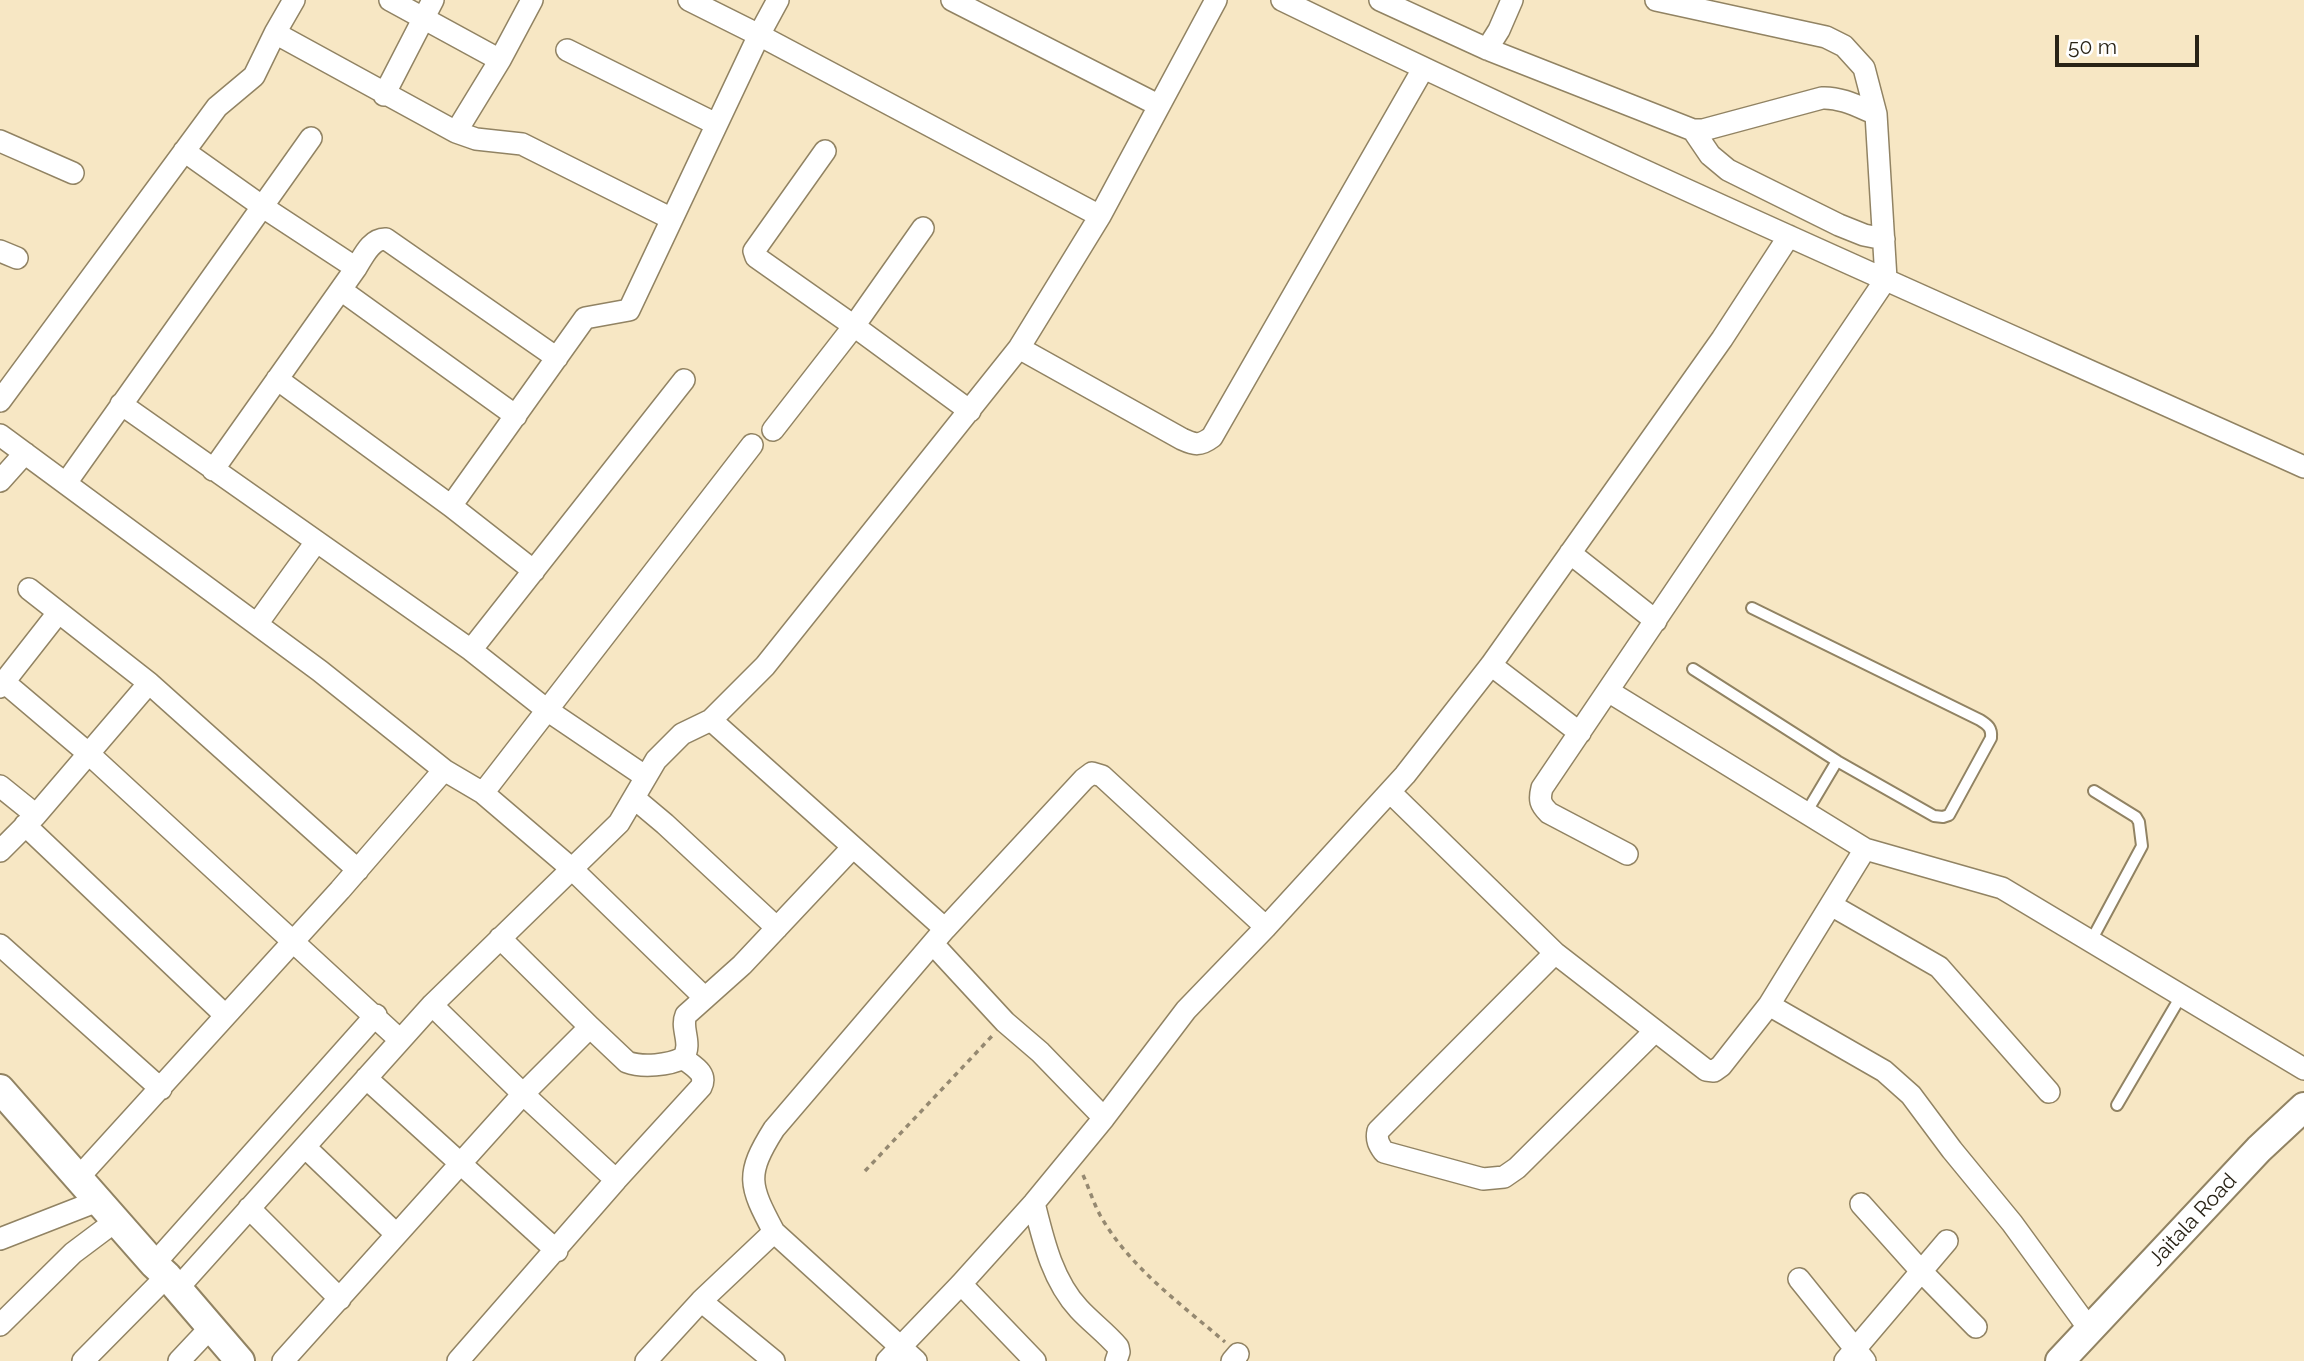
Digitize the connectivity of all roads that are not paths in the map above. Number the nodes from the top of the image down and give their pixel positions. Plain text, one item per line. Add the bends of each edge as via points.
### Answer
1 (293, 0) edge
2 (390, 0) edge
3 (532, 0) edge
4 (689, 0) edge
5 (778, 0) edge
6 (952, 0) edge
7 (1216, 0) edge
8 (1282, 0) edge
9 (1380, 0) edge
10 (1512, 0) edge
11 (1656, 0) edge
12 (991, 8) edge
13 (428, 9) edge
14 (275, 33) junction
15 (759, 35) junction
16 (1487, 49) junction
17 (567, 50) dead end
18 (500, 60) junction
19 (1423, 69) junction
20 (384, 95) junction
21 (1158, 105) junction
22 (1875, 114) junction
23 (716, 124) junction
24 (1693, 130) junction
25 (456, 132) junction
26 (311, 138) dead end
27 (0, 141) edge
28 (184, 151) junction
29 (825, 151) dead end
30 (73, 173) dead end
31 (263, 207) junction
32 (1100, 216) junction
33 (671, 219) junction
34 (923, 228) dead end
35 (1789, 236) junction
36 (1884, 239) junction
37 (356, 268) junction
38 (1886, 279) junction
39 (341, 290) junction
40 (854, 326) junction
41 (1019, 348) junction
42 (557, 358) junction
43 (277, 379) junction
44 (684, 380) dead end
45 (0, 401) edge
46 (121, 404) junction
47 (970, 411) junction
48 (516, 416) junction
49 (773, 429) dead end
50 (0, 435) edge
51 (752, 445) dead end
52 (25, 453) junction
53 (2304, 467) edge
54 (213, 470) junction
55 (0, 481) edge
56 (66, 483) junction
57 (451, 506) junction
58 (316, 542) junction
59 (1570, 553) junction
60 (534, 571) junction
61 (29, 589) dead end
62 (1752, 608) dead end
63 (58, 613) junction
64 (1656, 621) junction
65 (257, 624) junction
66 (471, 650) junction
67 (1491, 665) junction
68 (1693, 669) dead end
69 (149, 683) junction
70 (2, 685) edge
71 (1608, 691) junction
72 (547, 710) junction
73 (711, 720) junction
74 (1580, 733) junction
75 (89, 754) junction
76 (1837, 761) junction
77 (444, 770) junction
78 (646, 777) junction
79 (0, 786) edge
80 (2094, 791) dead end
81 (1390, 792) junction
82 (483, 793) junction
83 (634, 798) junction
84 (1806, 813) junction
85 (30, 820) junction
86 (853, 847) junction
87 (1865, 849) junction
88 (0, 851) edge
89 (1627, 854) dead end
90 (572, 869) junction
91 (358, 870) junction
92 (1830, 905) junction
93 (1266, 927) junction
94 (777, 928) junction
95 (939, 936) junction
96 (500, 938) junction
97 (2091, 941) junction
98 (293, 942) junction
99 (0, 945) edge
100 (1555, 953) junction
101 (2181, 996) junction
102 (705, 998) junction
103 (432, 1005) junction
104 (1769, 1005) junction
105 (225, 1015) junction
106 (376, 1016) junction
107 (590, 1027) junction
108 (1655, 1031) junction
109 (400, 1040) junction
110 (683, 1058) junction
111 (2304, 1069) edge
112 (366, 1078) junction
113 (0, 1089) edge
114 (161, 1089) junction
115 (2049, 1091) dead end
116 (523, 1094) junction
117 (2117, 1105) dead end
118 (2304, 1107) edge
119 (1104, 1118) junction
120 (305, 1147) junction
121 (461, 1165) junction
122 (79, 1177) junction
123 (616, 1180) junction
124 (1034, 1203) junction
125 (1861, 1203) dead end
126 (249, 1209) junction
127 (108, 1210) junction
128 (774, 1232) junction
129 (396, 1234) junction
130 (0, 1239) edge
131 (1947, 1241) dead end
132 (556, 1251) junction
133 (1921, 1271) junction
134 (166, 1276) junction
135 (1799, 1279) dead end
136 (961, 1284) junction
137 (340, 1299) junction
138 (701, 1301) junction
139 (3, 1314) edge
140 (1976, 1327) dead end
141 (211, 1328) junction
142 (2088, 1332) junction
143 (902, 1356) edge
144 (1855, 1357) edge
145 (766, 1358) edge
146 (2062, 1359) edge
147 (83, 1361) edge
148 (179, 1361) edge
149 (240, 1361) edge
150 (283, 1361) edge
151 (458, 1361) edge
152 (646, 1361) edge
153 (1035, 1361) edge
154 (1116, 1361) edge

1 - 14 street
2 - 13 street
3 - 18 street
4 - 15 street
5 - 15 street
6 - 12 street
7 - 21 street
8 - 19 street
9 - 16 street
10 - 16 street
11 - 22 street via 1826,37 1864,68
12 - 21 street
13 - 18 street
13 - 20 street
14 - 20 street
14 - 28 street via 254,76 217,107
15 - 23 street
15 - 32 street
16 - 24 street
17 - 23 street
18 - 25 street
19 - 35 street
19 - 41 street via 1212,437 1202,445 1182,439
20 - 25 street
21 - 32 street
22 - 24 street via 1831,97
22 - 36 street
23 - 33 street
24 - 36 street via 1710,155 1728,170 1839,225
25 - 33 street via 517,143
26 - 31 street
27 - 30 street
28 - 31 street
28 - 45 street
29 - 40 street via 754,254
31 - 37 street
31 - 46 street
32 - 41 street
33 - 42 street via 629,310 586,318
34 - 40 street
35 - 38 street
35 - 59 street
36 - 38 street
37 - 39 street
37 - 42 street via 374,241 386,239
38 - 53 street
38 - 64 street
39 - 43 street
39 - 48 street
40 - 47 street
40 - 49 street
41 - 47 street
42 - 48 street
43 - 54 street
43 - 57 street
44 - 60 street
46 - 54 street
46 - 56 street
47 - 73 street via 765,666
48 - 57 street
50 - 52 street
51 - 72 street
52 - 55 street
52 - 56 street
54 - 58 street
56 - 65 street
57 - 60 street
58 - 65 street
58 - 66 street
59 - 64 street
59 - 67 street
60 - 66 street
61 - 63 street
62 - 76 lane via 1980,720 1992,731 1949,815 1943,817
63 - 69 street
63 - 70 street
64 - 71 street
65 - 77 street
66 - 72 street
67 - 74 street
67 - 81 street
68 - 76 lane
69 - 75 street
69 - 91 street
70 - 75 street
71 - 74 street
71 - 84 street
72 - 78 street
72 - 82 street
73 - 78 street via 682,734
73 - 86 street
74 - 89 street via 1542,788 1541,805
75 - 85 street
75 - 98 street
76 - 84 lane
77 - 82 street
77 - 91 street
78 - 83 street
79 - 85 street
80 - 97 lane via 2136,817 2142,846
81 - 93 street
81 - 100 street
82 - 90 street
83 - 90 street via 619,823
83 - 94 street
84 - 87 street
85 - 88 street
85 - 105 street
86 - 94 street
86 - 95 street
87 - 92 street
87 - 97 street via 2002,888
90 - 96 street
90 - 102 street
91 - 98 street
92 - 104 street
92 - 115 street via 1939,967
93 - 95 street via 1102,776 1092,772
93 - 119 street via 1186,1010
94 - 102 street
95 - 119 street via 1005,1022
95 - 128 street via 774,1129 758,1154 752,1177 756,1199
96 - 103 street
96 - 107 street
97 - 101 street
98 - 105 street
98 - 106 street
99 - 114 street
100 - 108 street
100 - 108 street via 1378,1131 1376,1137 1384,1152 1483,1179 1504,1177
101 - 111 street
101 - 117 lane
102 - 110 street via 684,1018 688,1048
103 - 109 street
103 - 116 street
104 - 108 street via 1714,1071 1706,1070
104 - 142 street via 1884,1071 1911,1095 2012,1223
105 - 114 street
106 - 109 street
106 - 134 street
107 - 110 street via 635,1065
107 - 116 street
109 - 112 street
110 - 123 street via 703,1075 701,1087
112 - 120 street
112 - 121 street
113 - 122 street
114 - 122 street
116 - 121 street
116 - 123 street
118 - 142 street, Jaitala Road
119 - 124 street
120 - 126 street
120 - 129 street
121 - 129 street
121 - 132 street
122 - 127 street
123 - 132 street
124 - 136 street
124 - 154 street via 1046,1252 1062,1284 1077,1307 1118,1347
125 - 133 street
126 - 134 street
126 - 137 street
127 - 130 street
127 - 134 street
127 - 139 street via 73,1253
128 - 138 street
128 - 143 street
129 - 137 street
131 - 133 street
132 - 151 street
133 - 140 street
133 - 144 street
134 - 141 street
134 - 147 street
135 - 144 street
136 - 143 street
136 - 153 street
137 - 150 street
138 - 145 street
138 - 152 street
141 - 148 street
141 - 149 street
142 - 146 street, Jaitala Road

